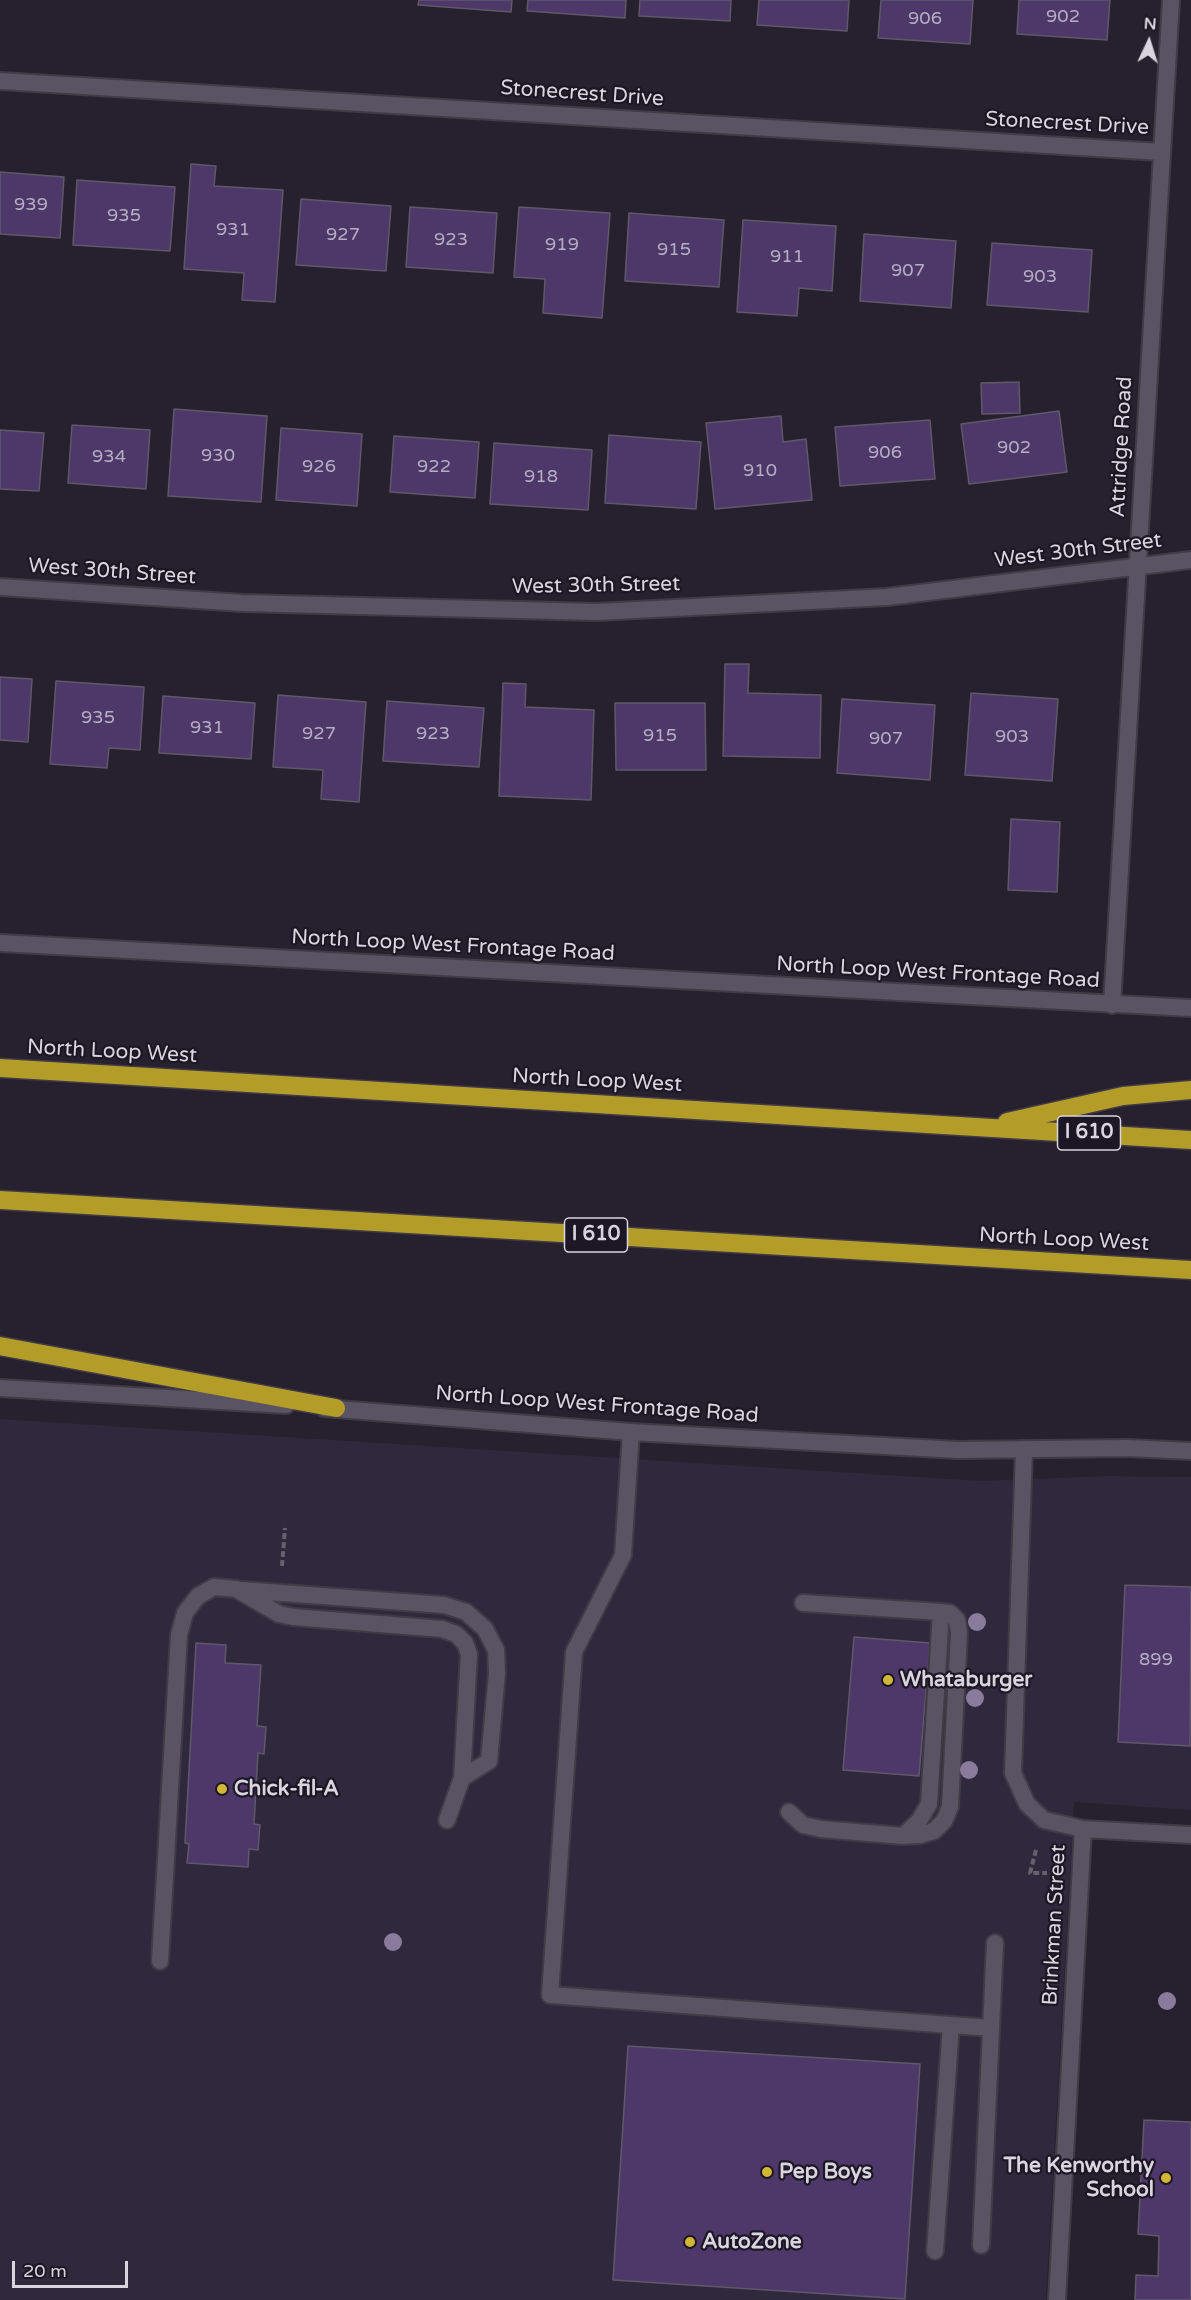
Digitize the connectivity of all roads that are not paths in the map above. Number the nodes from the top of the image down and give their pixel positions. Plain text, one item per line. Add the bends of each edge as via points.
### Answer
1 (1171, 0) edge
2 (0, 81) edge
3 (1161, 152) junction
4 (1191, 560) edge
5 (1137, 566) junction
6 (0, 587) edge
7 (0, 943) edge
8 (1112, 1005) junction
9 (1191, 1008) edge
10 (0, 1068) edge
11 (1191, 1090) edge
12 (987, 1127) junction
13 (1191, 1140) edge
14 (0, 1200) edge
15 (1191, 1270) edge
16 (0, 1346) edge
17 (0, 1388) edge
18 (336, 1408) junction
19 (631, 1432) junction
20 (1024, 1449) junction
21 (1191, 1451) edge
22 (236, 1589) junction
23 (803, 1603) dead end
24 (462, 1778) junction
25 (789, 1812) dead end
26 (447, 1820) dead end
27 (1083, 1829) junction
28 (1191, 1835) edge
29 (995, 1943) dead end
30 (160, 1961) dead end
31 (951, 2025) junction
32 (991, 2028) junction
33 (981, 2245) dead end
34 (935, 2251) dead end
35 (1057, 2300) edge

1 - 3 street, Attridge Road
2 - 3 street, Stonecrest Drive
3 - 5 street, Attridge Road
4 - 5 street, West 30th Street
5 - 6 street, West 30th Street via 887,597 597,612 243,603
5 - 8 street, Attridge Road
7 - 8 street, North Loop West Frontage Road
8 - 9 street, North Loop West Frontage Road
10 - 12 highway, North Loop West / I 610
11 - 12 highway via 1123,1096
12 - 13 highway, North Loop West / I 610
14 - 15 highway, North Loop West / I 610
16 - 18 highway
17 - 18 street, North Loop West Frontage Road
18 - 19 street, North Loop West Frontage Road
19 - 20 street, North Loop West Frontage Road via 958,1450
19 - 31 street via 622,1555 574,1652 550,1995
20 - 21 street, North Loop West Frontage Road
20 - 27 street, Brinkman Street via 1013,1773 1027,1804 1044,1820
22 - 24 street via 279,1614 293,1617 442,1629 456,1634 465,1643 468,1654
22 - 24 street via 444,1605 466,1612 485,1629 496,1650 498,1673 489,1761
22 - 30 street via 214,1587 198,1596 185,1613 179,1635
23 - 25 street via 941,1612 928,1804 920,1821 903,1836 821,1829 803,1825
24 - 26 street
27 - 28 street
27 - 35 street, Brinkman Street
29 - 32 street
31 - 32 street
31 - 34 street
32 - 33 street

